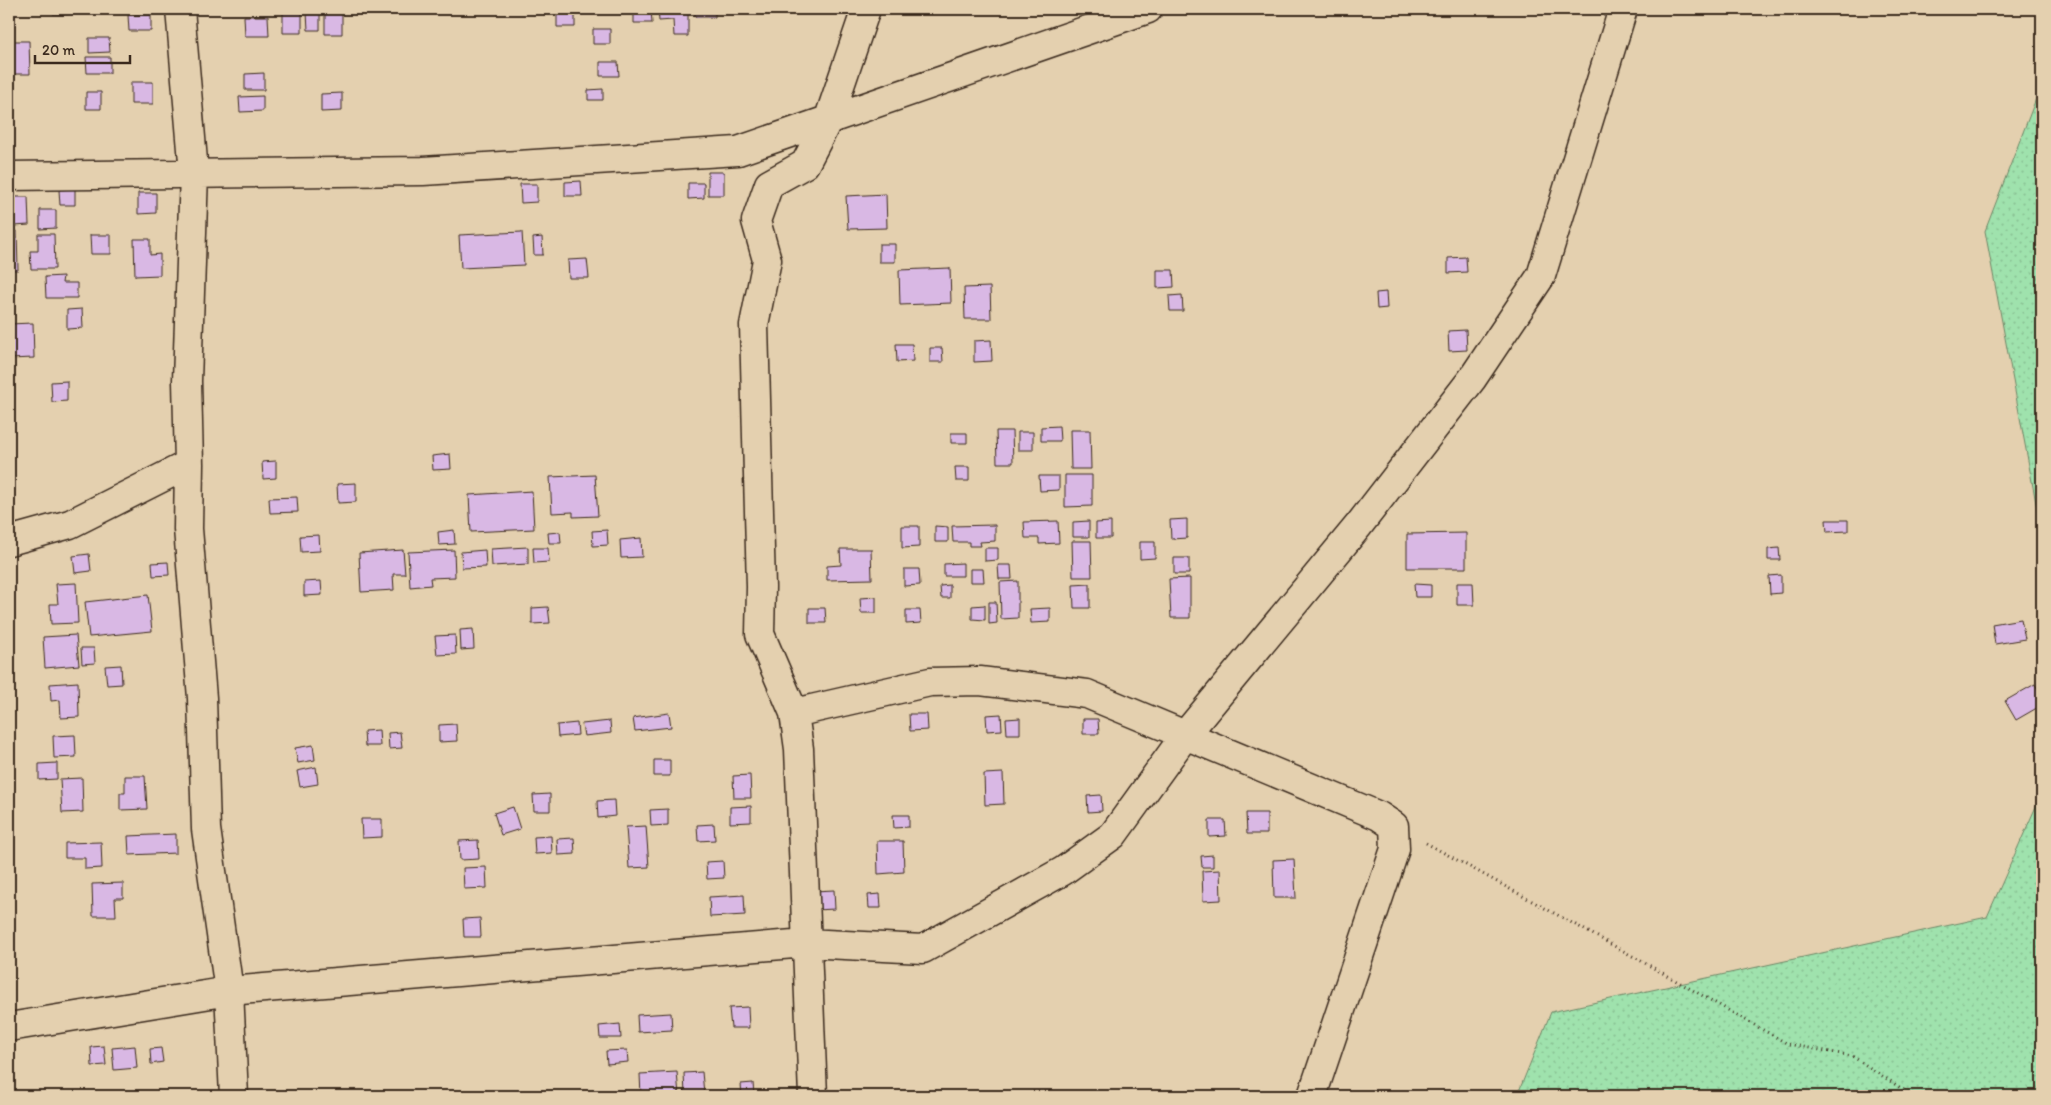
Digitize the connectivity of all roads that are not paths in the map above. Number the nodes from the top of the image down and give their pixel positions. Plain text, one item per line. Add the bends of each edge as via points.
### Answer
1 (180, 9) edge
2 (866, 9) edge
3 (1148, 9) edge
4 (1623, 9) edge
5 (829, 118) junction
6 (194, 173) junction
7 (9, 176) edge
8 (189, 464) junction
9 (9, 541) edge
10 (794, 713) junction
11 (1186, 734) junction
12 (806, 943) junction
13 (229, 991) junction
14 (9, 1027) edge
15 (234, 1096) edge
16 (812, 1096) edge
17 (1312, 1096) edge

1 - 6 street
2 - 5 street
3 - 5 street
4 - 11 street via 1540,276 1466,387 1359,525
5 - 6 street via 738,151 423,171
5 - 10 street via 805,164 769,184 756,221 767,260 754,325 760,634
6 - 7 street
6 - 8 street via 187,381
8 - 9 street via 70,524
8 - 13 street via 188,529 202,698 206,829
10 - 11 street via 930,682 980,681 1087,694
10 - 12 street via 800,749
11 - 12 street via 1113,835 1063,871 922,949
11 - 17 street via 1379,816 1394,826 1395,849
12 - 13 street
12 - 16 street
13 - 14 street
13 - 15 street

